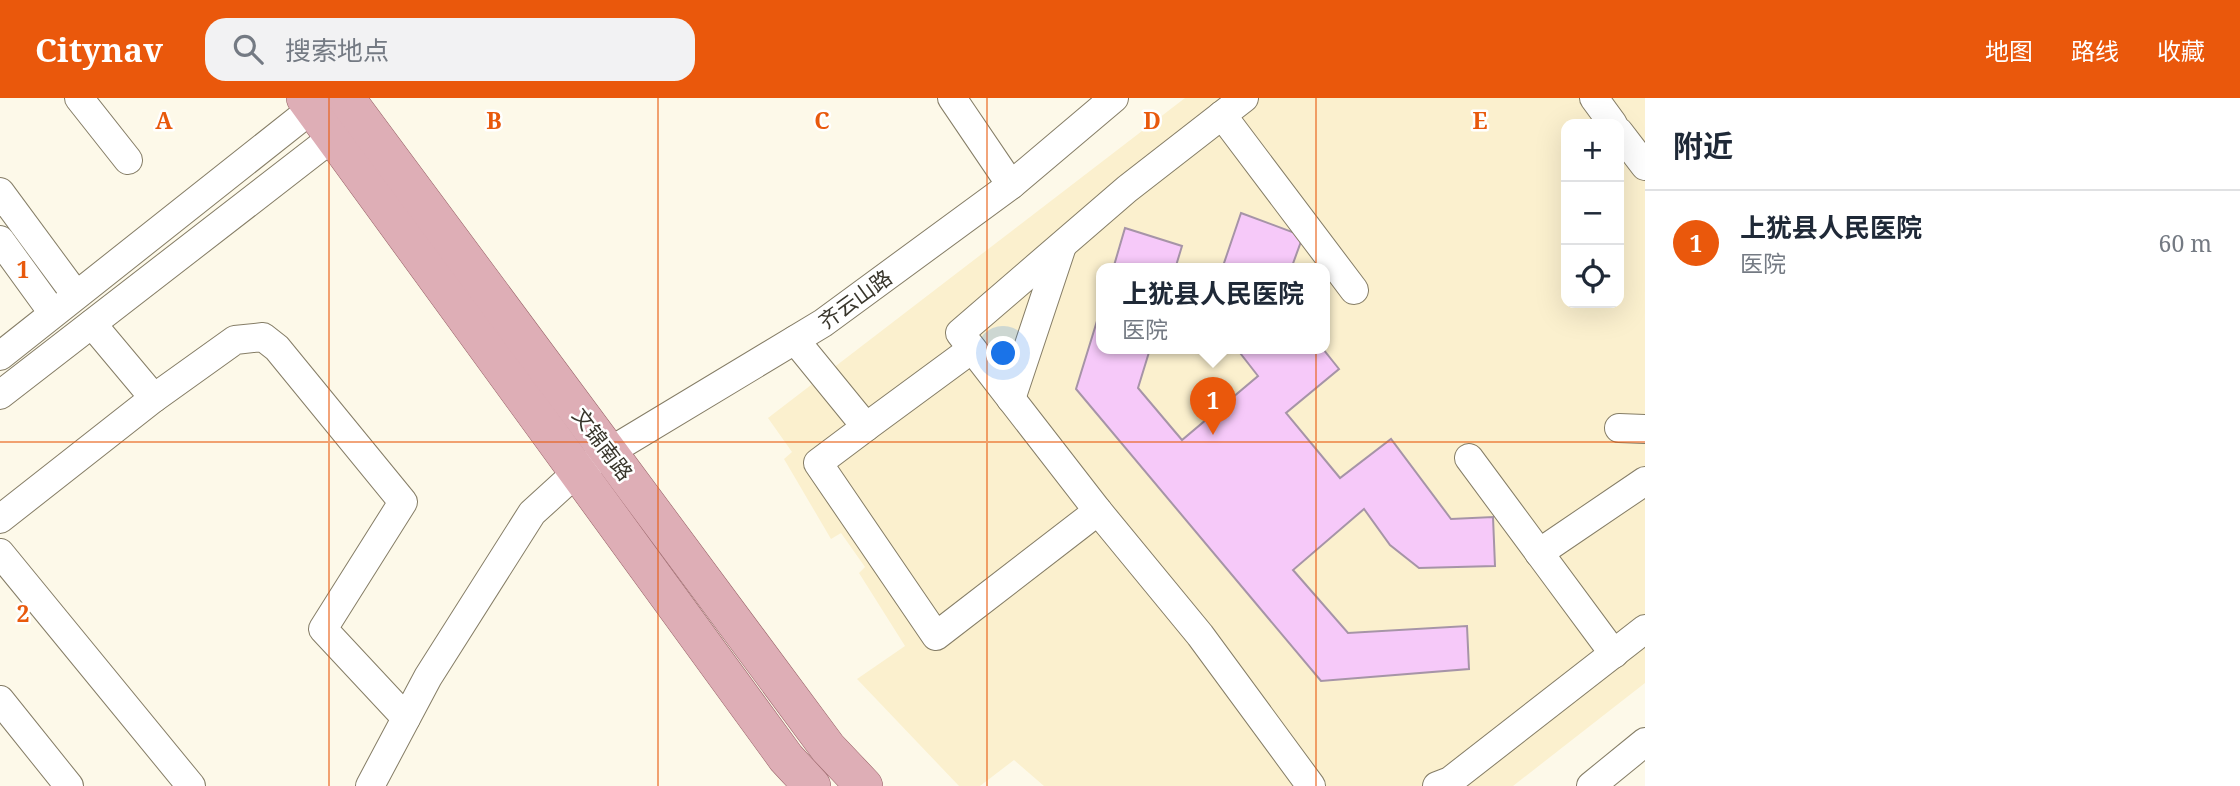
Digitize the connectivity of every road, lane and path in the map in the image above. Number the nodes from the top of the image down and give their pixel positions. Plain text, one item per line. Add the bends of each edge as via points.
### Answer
1 (79, 98) edge
2 (952, 98) edge
3 (1114, 98) edge
4 (1244, 98) edge
5 (1594, 98) edge
6 (324, 110) edge
7 (1222, 116) junction
8 (1609, 119) edge
9 (1624, 139) edge
10 (128, 160) dead end
11 (1645, 166) edge
12 (1011, 185) junction
13 (0, 192) edge
14 (0, 240) edge
15 (1062, 244) junction
16 (1354, 290) dead end
17 (65, 304) junction
18 (88, 327) junction
19 (794, 340) junction
20 (972, 349) junction
21 (0, 356) edge
22 (0, 396) edge
23 (155, 398) junction
24 (1011, 399) junction
25 (866, 427) junction
26 (608, 452) junction
27 (1469, 458) dead end
28 (577, 472) junction
29 (1645, 481) edge
30 (1098, 511) junction
31 (0, 519) edge
32 (0, 553) edge
33 (1539, 553) junction
34 (1645, 629) edge
35 (1614, 654) junction
36 (0, 700) edge
37 (407, 718) junction
38 (1645, 742) edge
39 (69, 786) edge
40 (191, 786) edge
41 (370, 786) edge
42 (812, 786) edge
43 (864, 786) edge
44 (1311, 786) edge
45 (1437, 786) edge
46 (1591, 786) edge

1 - 10 street
2 - 12 street
3 - 12 street, 齐云山路
4 - 7 street
5 - 8 street
6 - 17 street
6 - 18 street
6 - 26 main road, 文锦南路
6 - 28 main road, 文锦南路
7 - 15 street
7 - 16 street
9 - 11 street
12 - 19 street, 齐云山路
13 - 17 street
14 - 17 street
15 - 20 street via 960,333
15 - 24 street
17 - 18 street
17 - 21 street
18 - 22 street
18 - 23 street
19 - 25 street
19 - 26 street, 齐云山路
20 - 24 street
20 - 25 street
23 - 31 street
23 - 37 street via 235,340 263,337 277,348 403,502 323,629
24 - 30 street
25 - 30 street via 818,463 936,636
26 - 28 street, 齐云山路
26 - 43 main road, 文锦南路 via 828,748
27 - 33 street
28 - 37 street, 齐云山路 via 532,513
28 - 42 main road, 文锦南路 via 786,758
29 - 33 street
30 - 44 street via 1200,635
32 - 40 street
33 - 35 street
34 - 35 street
35 - 45 street via 1450,781
36 - 39 street
37 - 41 street, 齐云山路
38 - 46 street

